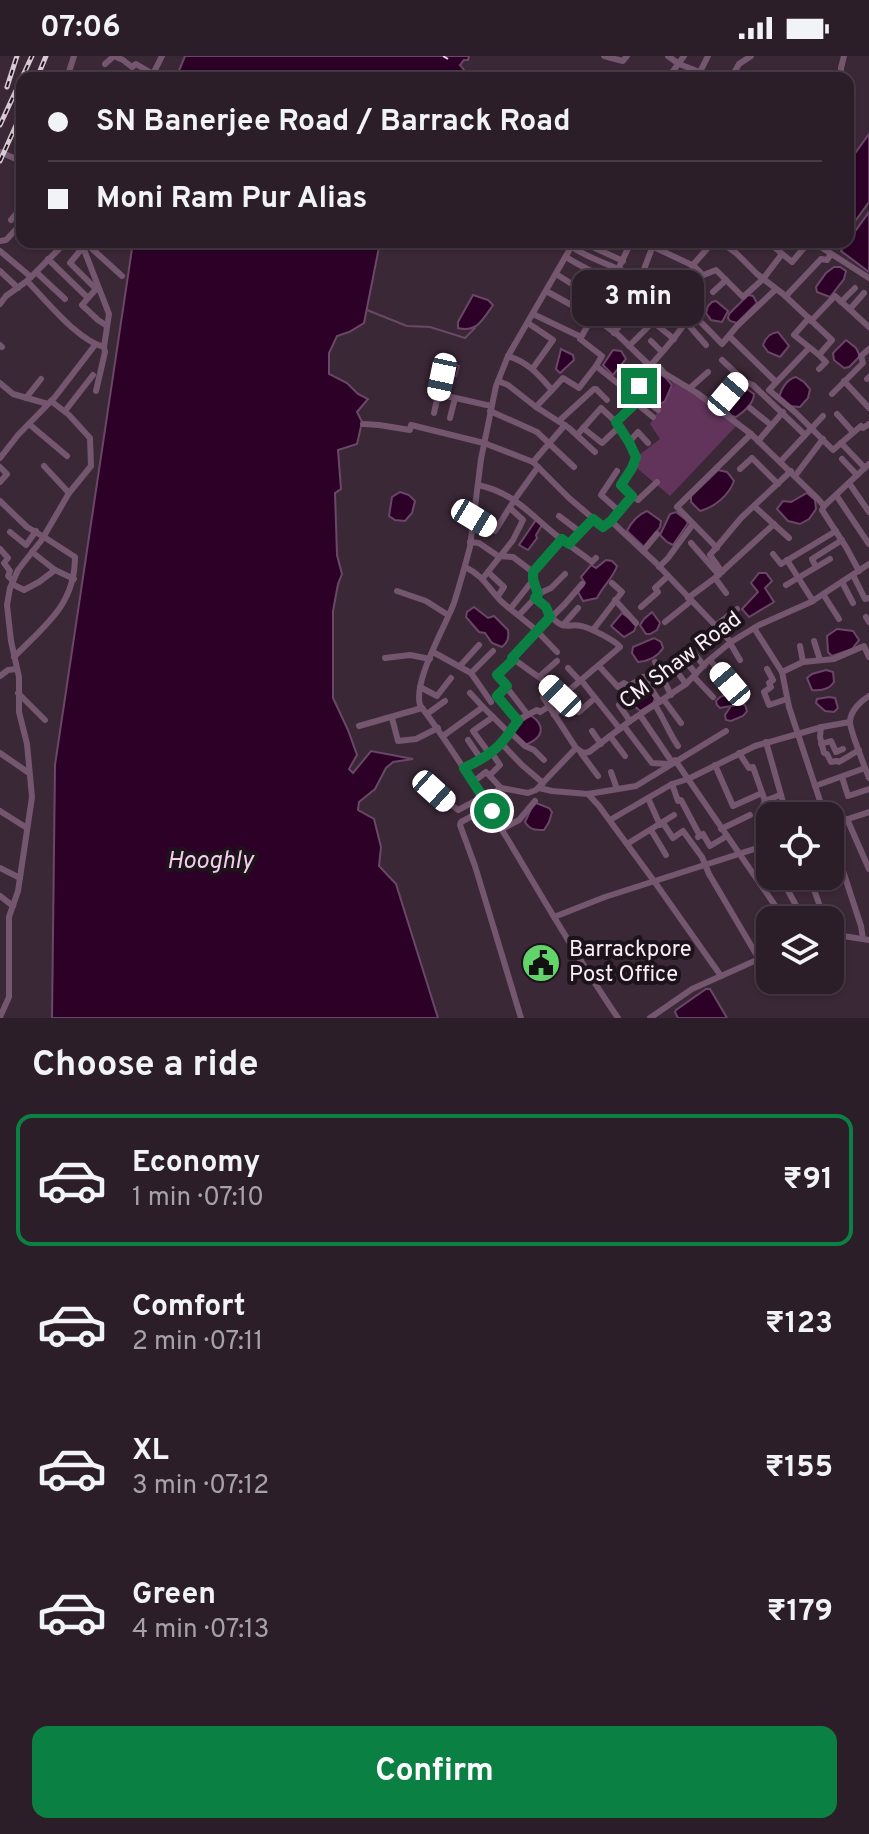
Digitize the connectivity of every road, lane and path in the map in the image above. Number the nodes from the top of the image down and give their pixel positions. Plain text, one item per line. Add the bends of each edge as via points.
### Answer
1 (114, 56) edge
2 (137, 56) edge
3 (604, 56) edge
4 (627, 56) edge
5 (668, 56) edge
6 (684, 56) edge
7 (708, 56) edge
8 (751, 56) edge
9 (105, 64) dead end
10 (679, 64) junction
11 (129, 65) junction
12 (147, 72) edge
13 (673, 72) edge
14 (700, 72) joint
15 (734, 72) edge
16 (0, 152) edge
17 (16, 159) edge
18 (16, 214) edge
19 (11, 220) dead end
20 (16, 229) edge
21 (0, 241) edge
22 (80, 248) edge
23 (85, 248) edge
24 (91, 248) edge
25 (571, 248) edge
26 (578, 248) edge
27 (595, 248) edge
28 (628, 248) edge
29 (652, 248) joint
30 (708, 248) edge
31 (728, 248) edge
32 (775, 248) edge
33 (805, 248) edge
34 (821, 248) edge
35 (59, 249) edge
36 (0, 251) edge
37 (782, 254) junction
38 (831, 254) junction
39 (566, 257) junction
40 (48, 259) junction
41 (623, 261) junction
42 (692, 266) junction
43 (619, 269) junction
44 (0, 271) edge
45 (556, 274) junction
46 (122, 276) dead end
47 (701, 276) junction
48 (31, 277) junction
49 (640, 278) junction
50 (869, 278) edge
51 (763, 279) junction
52 (726, 280) junction
53 (612, 283) junction
54 (18, 288) junction
55 (855, 288) dead end
56 (776, 289) junction
57 (546, 291) junction
58 (713, 292) dead end
59 (864, 293) dead end
60 (786, 296) junction
61 (88, 298) junction
62 (65, 299) dead end
63 (841, 302) junction
64 (602, 303) junction
65 (0, 304) edge
66 (850, 309) junction
67 (691, 312) junction
68 (533, 314) junction
69 (595, 318) junction
70 (810, 320) junction
71 (685, 321) junction
72 (528, 323) junction
73 (107, 326) junction
74 (869, 327) edge
75 (614, 333) junction
76 (729, 336) junction
77 (581, 337) junction
78 (674, 339) junction
79 (651, 341) dead end
80 (95, 345) junction
81 (706, 345) dead end
82 (629, 346) junction
83 (104, 347) junction
84 (809, 348) junction
85 (869, 349) edge
86 (662, 352) junction
87 (819, 355) junction
88 (508, 356) junction
89 (722, 360) dead end
90 (596, 366) junction
91 (650, 366) junction
92 (533, 368) junction
93 (819, 369) dead end
94 (708, 372) dead end
95 (93, 375) dead end
96 (442, 377) dead end
97 (41, 379) dead end
98 (739, 380) junction
99 (498, 381) junction
100 (844, 381) junction
101 (776, 382) junction
102 (1, 386) edge
103 (690, 388) junction
104 (552, 390) junction
105 (96, 391) dead end
106 (438, 394) junction
107 (638, 394) junction
108 (832, 394) dead end
109 (26, 398) junction
110 (455, 398) junction
111 (607, 400) dead end
112 (49, 403) junction
113 (636, 403) junction
114 (536, 407) junction
115 (490, 408) junction
116 (716, 408) junction
117 (750, 408) dead end
118 (869, 408) edge
119 (658, 410) dead end
120 (65, 411) junction
121 (783, 412) junction
122 (434, 413) dead end
123 (837, 414) dead end
124 (823, 416) dead end
125 (653, 417) dead end
126 (450, 418) dead end
127 (562, 423) junction
128 (29, 424) junction
129 (363, 424) dead end
130 (618, 424) junction
131 (869, 424) edge
132 (771, 425) junction
133 (583, 428) junction
134 (812, 428) junction
135 (853, 432) junction
136 (751, 434) junction
137 (577, 435) junction
138 (805, 435) junction
139 (823, 439) junction
140 (758, 441) junction
141 (629, 442) junction
142 (484, 443) junction
143 (548, 443) junction
144 (648, 443) dead end
145 (841, 443) junction
146 (595, 452) dead end
147 (1, 455) edge
148 (67, 456) dead end
149 (842, 459) dead end
150 (781, 461) junction
151 (536, 464) junction
152 (44, 466) dead end
153 (867, 466) edge
154 (0, 467) edge
155 (574, 467) dead end
156 (740, 469) dead end
157 (617, 471) dead end
158 (793, 474) junction
159 (857, 475) junction
160 (0, 482) edge
161 (657, 482) dead end
162 (849, 483) junction
163 (778, 484) junction
164 (478, 485) junction
165 (69, 493) junction
166 (836, 495) junction
167 (632, 496) junction
168 (515, 499) junction
169 (0, 501) edge
170 (754, 506) junction
171 (824, 506) junction
172 (510, 508) junction
173 (868, 509) edge
174 (619, 511) junction
175 (559, 516) dead end
176 (474, 518) junction
177 (593, 519) junction
178 (611, 521) junction
179 (693, 524) junction
180 (774, 524) junction
181 (36, 531) junction
182 (836, 531) junction
183 (10, 532) dead end
184 (580, 532) junction
185 (657, 534) dead end
186 (44, 536) junction
187 (789, 538) dead end
188 (842, 540) junction
189 (470, 542) junction
190 (565, 542) junction
191 (691, 543) dead end
192 (869, 544) edge
193 (717, 548) junction
194 (0, 549) edge
195 (643, 551) junction
196 (32, 552) junction
197 (773, 554) dead end
198 (501, 556) junction
199 (596, 558) dead end
200 (830, 559) dead end
201 (787, 560) junction
202 (869, 564) edge
203 (465, 567) junction
204 (659, 567) junction
205 (816, 567) junction
206 (55, 570) junction
207 (856, 573) junction
208 (565, 574) dead end
209 (486, 575) junction
210 (719, 575) junction
211 (533, 576) junction
212 (668, 576) junction
213 (798, 578) junction
214 (74, 579) junction
215 (842, 582) junction
216 (612, 583) dead end
217 (12, 584) junction
218 (582, 584) dead end
219 (786, 585) dead end
220 (397, 591) dead end
221 (0, 593) edge
222 (726, 593) dead end
223 (823, 594) junction
224 (537, 596) junction
225 (869, 598) edge
226 (690, 599) junction
227 (615, 600) junction
228 (813, 601) junction
229 (853, 603) dead end
230 (641, 607) dead end
231 (511, 608) junction
232 (578, 608) dead end
233 (737, 609) dead end
234 (448, 615) junction
235 (519, 615) junction
236 (550, 617) junction
237 (839, 619) dead end
238 (0, 621) edge
239 (665, 622) dead end
240 (636, 623) dead end
241 (563, 625) junction
242 (715, 626) junction
243 (9, 627) junction
244 (754, 628) junction
245 (593, 630) junction
246 (537, 631) junction
247 (814, 641) dead end
248 (730, 642) junction
249 (479, 645) dead end
250 (866, 645) edge
251 (800, 646) dead end
252 (691, 649) dead end
253 (493, 651) dead end
254 (557, 652) dead end
255 (432, 655) junction
256 (14, 657) junction
257 (869, 657) edge
258 (385, 658) dead end
259 (683, 658) dead end
260 (514, 659) junction
261 (740, 660) dead end
262 (820, 660) junction
263 (557, 661) dead end
264 (655, 662) dead end
265 (803, 662) junction
266 (707, 663) junction
267 (672, 665) dead end
268 (460, 666) junction
269 (599, 666) junction
270 (568, 668) dead end
271 (17, 669) junction
272 (767, 669) dead end
273 (782, 672) junction
274 (471, 673) junction
275 (695, 675) junction
276 (0, 676) edge
277 (539, 677) junction
278 (451, 678) dead end
279 (580, 681) junction
280 (547, 683) junction
281 (686, 684) junction
282 (730, 684) dead end
283 (507, 686) junction
284 (420, 687) junction
285 (18, 693) junction
286 (470, 693) dead end
287 (574, 695) dead end
288 (671, 695) junction
289 (497, 696) junction
290 (869, 696) edge
291 (713, 697) dead end
292 (595, 698) junction
293 (787, 699) junction
294 (445, 701) dead end
295 (491, 702) junction
296 (660, 702) junction
297 (619, 705) dead end
298 (548, 707) junction
299 (483, 708) junction
300 (424, 711) junction
301 (579, 712) dead end
302 (528, 715) junction
303 (554, 715) junction
304 (640, 715) junction
305 (493, 717) junction
306 (392, 718) junction
307 (45, 720) dead end
308 (518, 721) junction
309 (850, 722) junction
310 (681, 723) dead end
311 (625, 725) junction
312 (359, 726) dead end
313 (821, 727) junction
314 (438, 728) junction
315 (509, 731) junction
316 (592, 731) dead end
317 (726, 731) dead end
318 (798, 734) junction
319 (443, 736) junction
320 (610, 736) junction
321 (468, 740) dead end
322 (766, 742) junction
323 (501, 743) junction
324 (601, 744) junction
325 (821, 744) junction
326 (678, 746) dead end
327 (577, 749) junction
328 (843, 749) dead end
329 (859, 750) junction
330 (490, 752) junction
331 (739, 753) junction
332 (824, 753) junction
333 (1, 754) edge
334 (625, 756) dead end
335 (481, 759) junction
336 (544, 760) dead end
337 (674, 762) junction
338 (808, 762) junction
339 (715, 765) junction
340 (464, 768) junction
341 (865, 768) junction
342 (611, 772) dead end
343 (29, 773) junction
344 (490, 775) junction
345 (598, 776) dead end
346 (842, 777) junction
347 (869, 777) edge
348 (688, 779) junction
349 (666, 780) junction
350 (473, 782) junction
351 (541, 785) junction
352 (815, 786) junction
353 (501, 788) junction
354 (617, 789) junction
355 (869, 789) edge
356 (434, 791) dead end
357 (588, 794) junction
358 (780, 795) junction
359 (764, 797) junction
360 (483, 798) junction
361 (648, 798) junction
362 (535, 801) dead end
363 (763, 802) edge
364 (782, 802) edge
365 (820, 802) edge
366 (489, 807) junction
367 (0, 811) edge
368 (869, 812) edge
369 (674, 815) dead end
370 (750, 815) dead end
371 (847, 819) junction
372 (610, 820) junction
373 (844, 820) edge
374 (662, 824) junction
375 (27, 828) junction
376 (502, 829) junction
377 (721, 829) junction
378 (651, 830) junction
379 (700, 836) junction
380 (727, 836) junction
381 (692, 842) junction
382 (627, 844) junction
383 (756, 849) edge
384 (739, 854) junction
385 (666, 855) dead end
386 (704, 865) junction
387 (0, 868) edge
388 (869, 869) edge
389 (844, 874) edge
390 (20, 878) junction
391 (756, 878) edge
392 (654, 881) junction
393 (0, 896) edge
394 (13, 906) junction
395 (554, 917) junction
396 (844, 936) edge
397 (9, 938) junction
398 (866, 939) edge
399 (0, 941) edge
400 (756, 954) edge
401 (756, 960) edge
402 (721, 976) junction
403 (1, 1012) edge
404 (521, 1018) edge
405 (618, 1018) edge
406 (650, 1018) edge

1 - 9 street
1 - 11 street
2 - 11 street
3 - 4 street via 623,61
5 - 10 street
6 - 10 street
7 - 14 street
8 - 15 street
10 - 13 street
10 - 14 street
11 - 12 street via 136,63
16 - 17 street
18 - 19 street
20 - 21 street
22 - 61 street via 70,263 96,288
23 - 73 street via 107,305
24 - 46 street
25 - 39 street
26 - 43 street
27 - 41 street
28 - 41 street
29 - 42 street
29 - 49 street
30 - 42 street
31 - 51 street
32 - 37 street
33 - 37 street via 792,262
34 - 38 street
35 - 40 street
36 - 48 street
37 - 51 street
38 - 50 street
38 - 60 street
39 - 45 street
39 - 53 street
40 - 48 street
40 - 61 street
41 - 43 street
42 - 47 street
43 - 49 street
43 - 53 street
44 - 54 street
45 - 57 street
45 - 64 street
47 - 52 street via 715,270
47 - 67 street
48 - 54 street
48 - 62 street
48 - 80 street via 55,311
49 - 67 street
49 - 75 street via 626,317
51 - 52 street via 743,297
51 - 56 street
52 - 58 street
53 - 64 street
54 - 65 street
55 - 63 street
56 - 60 street
56 - 76 street
57 - 68 street
57 - 69 street
59 - 66 street
60 - 70 street
61 - 73 street via 82,306
63 - 66 street
63 - 70 street via 835,296
64 - 69 street
66 - 74 street
67 - 71 street
67 - 76 street via 722,344
68 - 72 street
68 - 77 street
69 - 75 street
69 - 77 street
70 - 84 street via 794,335
70 - 87 street via 832,340
71 - 78 street
71 - 81 street
72 - 88 street
72 - 92 street via 553,340
73 - 83 street
75 - 82 street
76 - 101 street
77 - 90 street via 602,356
78 - 82 street via 653,322
78 - 86 street
79 - 86 street
80 - 83 street
80 - 112 street
82 - 91 street
83 - 105 street
84 - 87 street
84 - 101 street
85 - 100 street
86 - 91 street
87 - 93 street via 826,362
88 - 92 street
88 - 99 street
89 - 98 street
90 - 104 street via 579,388 563,378
90 - 107 street
91 - 103 street
91 - 107 street
92 - 104 street
94 - 103 street
95 - 120 street
96 - 106 street
97 - 109 street
98 - 116 street
98 - 121 street via 753,385
99 - 114 street
99 - 115 street
100 - 108 street
100 - 118 street
101 - 134 street via 769,390
102 - 109 street
103 - 116 street
104 - 114 street
106 - 110 street
106 - 122 street
107 - 113 street
107 - 119 street
109 - 112 street
110 - 115 street
110 - 126 street
111 - 127 street via 595,389
112 - 120 street
112 - 128 street
113 - 125 street
113 - 130 street
114 - 127 street
115 - 142 street
115 - 143 street
116 - 136 street
117 - 132 street
120 - 165 street via 90,438 91,466
121 - 132 street
121 - 138 street
123 - 135 street
124 - 134 street
127 - 137 street
127 - 143 street
128 - 147 street
128 - 148 street
129 - 142 street via 410,430 411,425
130 - 133 street via 602,443
130 - 133 street via 601,408
130 - 141 street
131 - 135 street
132 - 140 street
133 - 137 street
134 - 138 street
134 - 139 street
135 - 145 street
136 - 140 street
136 - 179 street via 677,507
137 - 146 street
138 - 150 street
139 - 145 street via 833,450
139 - 158 street
140 - 150 street
141 - 144 street via 638,432
141 - 167 street via 636,457 621,485
142 - 151 street
142 - 164 street
143 - 151 street
143 - 155 street
145 - 153 street
149 - 159 street
150 - 158 street
151 - 168 street
151 - 177 street
152 - 165 street
153 - 159 street
154 - 160 street via 7,474
156 - 163 street via 752,458
157 - 174 street via 601,495
158 - 163 street
158 - 171 street
159 - 162 street
161 - 167 street via 638,500
162 - 166 street
162 - 173 street
163 - 170 street
164 - 168 street
164 - 176 street
165 - 186 street
166 - 171 street
166 - 192 street
167 - 174 street
168 - 172 street
168 - 190 street
169 - 181 street
170 - 180 street
170 - 193 street
171 - 182 street
172 - 176 street via 495,531
172 - 198 street via 523,520
174 - 178 street
175 - 184 street
176 - 189 street
177 - 178 street via 603,527
177 - 184 street
178 - 195 street
179 - 193 street
179 - 204 street
180 - 187 street
180 - 210 street
181 - 183 street via 26,545
181 - 186 street
182 - 188 street
182 - 201 street
184 - 190 street
185 - 195 street
186 - 196 street
186 - 214 street via 75,555
188 - 205 street via 812,559
188 - 207 street
189 - 198 street
189 - 203 street
190 - 199 street via 592,562
190 - 211 street
191 - 210 street
193 - 210 street via 710,555
194 - 217 street via 8,558 4,563
195 - 204 street
196 - 206 street
196 - 217 street
197 - 201 street via 781,564
198 - 209 street
198 - 211 street via 513,557
200 - 205 street
201 - 213 street
202 - 207 street, CM Shaw Road
203 - 209 street
203 - 234 street
204 - 212 street
205 - 213 street
206 - 214 street
206 - 217 street via 24,590
207 - 215 street, CM Shaw Road
207 - 225 street via 865,599
208 - 224 street
209 - 231 street
210 - 222 street
210 - 226 street
211 - 224 street
211 - 231 street
212 - 226 street
212 - 230 street
213 - 219 street
213 - 228 street
214 - 256 street via 62,606
215 - 223 street, CM Shaw Road
215 - 229 street
216 - 227 street via 622,592
217 - 221 street
217 - 243 street
218 - 236 street
220 - 234 street
223 - 228 street, CM Shaw Road
223 - 237 street
224 - 235 street
224 - 236 street
226 - 239 street
226 - 242 street
227 - 240 street
227 - 245 street
228 - 244 street, CM Shaw Road
231 - 235 street
232 - 241 street
233 - 242 street
234 - 255 street
235 - 246 street
236 - 241 street
236 - 246 street
238 - 243 street
241 - 245 street
242 - 248 street
243 - 256 street
244 - 248 street, CM Shaw Road
244 - 273 street
245 - 269 street via 620,647
246 - 254 street
246 - 260 street
247 - 262 street
248 - 261 street
248 - 266 street, CM Shaw Road
249 - 268 street
250 - 257 street
250 - 262 street
251 - 265 street
252 - 266 street
253 - 274 street
255 - 258 street
255 - 268 street
255 - 284 street
256 - 271 street
259 - 275 street
260 - 277 street
260 - 283 street via 497,675
262 - 265 street
263 - 277 street
264 - 288 street
265 - 273 street
266 - 275 street, CM Shaw Road
266 - 282 street
267 - 281 street
268 - 274 street
269 - 279 street
269 - 296 street via 618,687 643,677
270 - 279 street
271 - 276 street
271 - 285 street
272 - 293 street via 773,680 764,692 769,705
273 - 293 street
274 - 295 street
275 - 281 street, CM Shaw Road
275 - 291 street
277 - 280 street
278 - 284 street via 437,696
279 - 280 street via 561,697
279 - 292 street
280 - 298 street via 543,697
281 - 288 street, CM Shaw Road
283 - 289 street
283 - 302 street
284 - 300 street
285 - 307 street
285 - 343 street
286 - 299 street
287 - 303 street
288 - 296 street, CM Shaw Road
289 - 295 street
289 - 308 street
290 - 309 street via 853,711
292 - 301 street
292 - 311 street
293 - 318 street
294 - 300 street
295 - 299 street
296 - 304 street, CM Shaw Road
296 - 310 street
296 - 326 street
297 - 311 street
298 - 302 street
298 - 303 street
299 - 305 street
299 - 319 street
300 - 306 street
300 - 314 street
302 - 308 street
303 - 327 street
304 - 311 street, CM Shaw Road
304 - 337 street
305 - 315 street
305 - 330 street via 473,731
306 - 312 street
306 - 314 street via 398,741
308 - 315 street
309 - 313 street
309 - 329 street
311 - 320 street, CM Shaw Road
311 - 337 street via 652,763
313 - 318 street
313 - 325 street
314 - 319 street
315 - 323 street
315 - 336 street
316 - 324 street
317 - 337 street
318 - 322 street
318 - 338 street
319 - 340 street
320 - 324 street, CM Shaw Road
320 - 334 street
321 - 335 street
322 - 331 street
322 - 358 street
323 - 330 street
323 - 351 street
324 - 327 street, CM Shaw Road via 589,752
325 - 328 street via 831,741 836,752
325 - 332 street
327 - 345 street
327 - 351 street
329 - 332 street via 839,762 831,762
329 - 341 street
330 - 335 street
330 - 344 street via 500,765
331 - 339 street
331 - 359 street via 753,767
332 - 338 street
333 - 343 street
335 - 340 street
337 - 348 street
337 - 349 street
338 - 352 street
339 - 348 street
339 - 359 street via 733,806
340 - 350 street
341 - 346 street
341 - 347 street
342 - 354 street
343 - 375 street
344 - 350 street via 486,772
344 - 353 street
346 - 352 street
346 - 355 street via 848,796
348 - 349 street
348 - 377 street
349 - 354 street
349 - 361 street
349 - 379 street
350 - 360 street
351 - 353 street via 528,793
351 - 357 street
352 - 365 street
353 - 360 street
354 - 357 street
356 - 360 street via 458,810
357 - 372 street
358 - 359 street
358 - 364 street
359 - 363 street
360 - 366 street
361 - 372 street
361 - 374 street
362 - 376 street via 520,819
366 - 376 street
366 - 404 street via 460,825
367 - 375 street
368 - 371 street
369 - 374 street
370 - 377 street
371 - 373 street
371 - 388 street
372 - 382 street
374 - 378 street
374 - 381 street via 673,838 683,831
375 - 390 street
376 - 395 street
377 - 380 street
378 - 382 street
378 - 385 street
379 - 380 street via 710,846
379 - 381 street
380 - 384 street
381 - 386 street
382 - 392 street
383 - 384 street
384 - 386 street
384 - 391 street
386 - 392 street
386 - 400 street
387 - 390 street
389 - 398 street
390 - 394 street
392 - 395 street
392 - 402 street
393 - 394 street
394 - 397 street
395 - 405 street
396 - 398 street
397 - 399 street
397 - 403 street via 10,992
401 - 402 street
402 - 406 street

